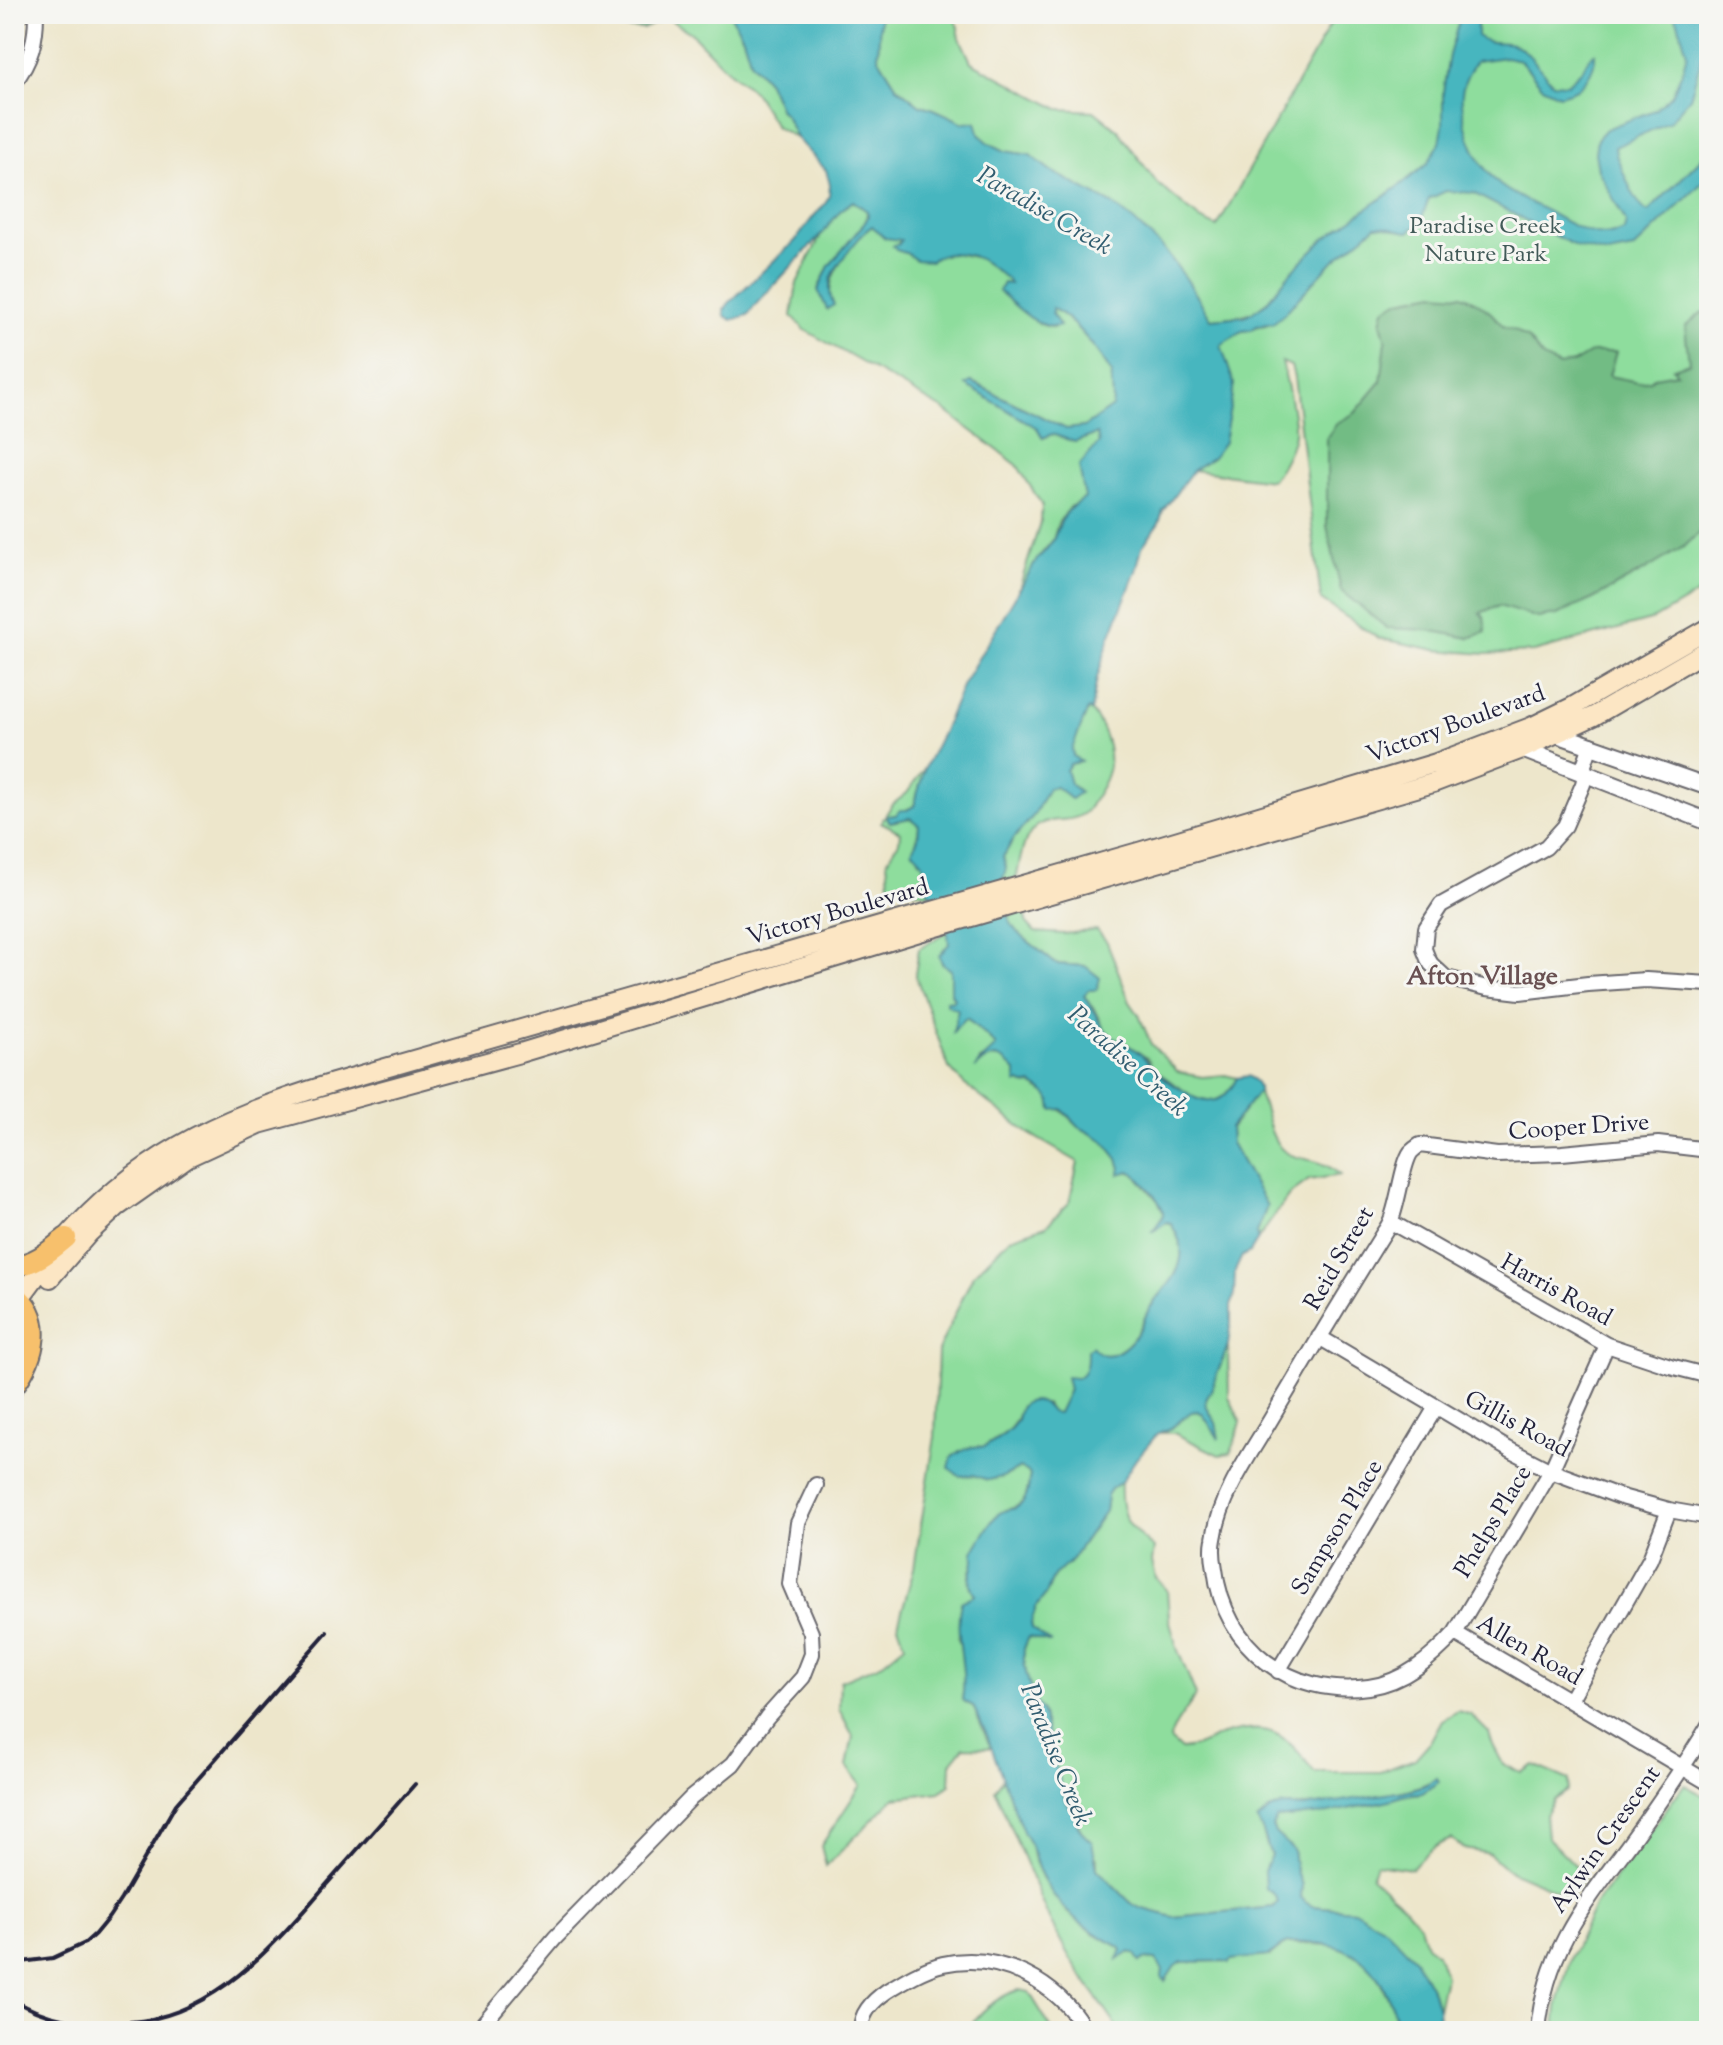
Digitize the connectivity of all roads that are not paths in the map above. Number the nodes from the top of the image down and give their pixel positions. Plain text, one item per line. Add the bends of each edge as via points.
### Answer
1 (36, 14) edge
2 (14, 82) edge
3 (1709, 628) edge
4 (1709, 649) edge
5 (1531, 727) junction
6 (1558, 733) junction
7 (1507, 737) junction
8 (1591, 745) junction
9 (1522, 749) junction
10 (1585, 774) junction
11 (1709, 787) edge
12 (1709, 822) edge
13 (1038, 889) junction
14 (1709, 984) edge
15 (195, 1145) junction
16 (1452, 1148) joint
17 (1709, 1150) edge
18 (1391, 1222) junction
19 (66, 1238) junction
20 (14, 1266) edge
21 (19, 1302) edge
22 (14, 1324) edge
23 (1319, 1337) junction
24 (14, 1339) edge
25 (1607, 1345) junction
26 (31, 1354) junction
27 (1709, 1376) edge
28 (14, 1385) edge
29 (1436, 1407) junction
30 (1551, 1471) junction
31 (816, 1485) dead end
32 (1669, 1510) junction
33 (1709, 1517) edge
34 (1455, 1633) junction
35 (1278, 1671) junction
36 (1570, 1700) junction
37 (1709, 1725) edge
38 (1684, 1768) junction
39 (1709, 1783) edge
40 (477, 2031) edge
41 (862, 2031) edge
42 (1086, 2031) edge
43 (1538, 2031) edge

1 - 2 street via 30,58
3 - 5 main road, Victory Boulevard
4 - 6 main road, Victory Boulevard
5 - 6 street
5 - 7 main road, Victory Boulevard
6 - 8 street
6 - 9 main road, Victory Boulevard
7 - 9 street
7 - 13 main road, Victory Boulevard
8 - 10 street
8 - 11 street
9 - 10 street
9 - 13 main road, Victory Boulevard via 1433,783
10 - 12 street
10 - 14 street via 1565,826 1546,847 1441,905 1426,928 1424,949 1431,964 1462,984 1520,992 1646,980
13 - 15 main road, Victory Boulevard via 520,1053
15 - 19 main road, Victory Boulevard via 170,1149 98,1204
15 - 21 main road, Victory Boulevard via 101,1221
16 - 17 street, Cooper Drive via 1497,1155 1658,1144
16 - 18 street, Reid Street via 1420,1145 1409,1154
18 - 23 street, Reid Street
18 - 25 street, Harris Road
19 - 20 main road via 39,1259
19 - 21 main road, Victory Boulevard
21 - 22 street
21 - 26 main road via 31,1315
23 - 29 street, Gillis Road
23 - 35 street, Allen Road via 1235,1480 1214,1539 1216,1579 1226,1613 1258,1656
24 - 26 main road
25 - 27 street, Harris Road
25 - 30 street, Phelps Place
26 - 28 main road
29 - 30 street, Gillis Road
29 - 35 street, Sampson Place
30 - 32 street, Gillis Road
30 - 34 street, Phelps Place
31 - 40 street via 798,1523 790,1584 811,1633 812,1654 803,1677 733,1764 691,1798 555,1938
32 - 33 street, Gillis Road
32 - 36 street via 1650,1559
34 - 35 street, Allen Road via 1418,1668 1372,1687 1327,1687
34 - 36 street, Allen Road
36 - 38 street, Allen Road
37 - 38 street, Aylwin Crescent
38 - 39 street, Allen Road
38 - 43 street, Aylwin Crescent via 1568,1929 1547,1982
41 - 42 street via 863,2017 882,1995 929,1969 963,1961 998,1964 1036,1979 1072,2009

